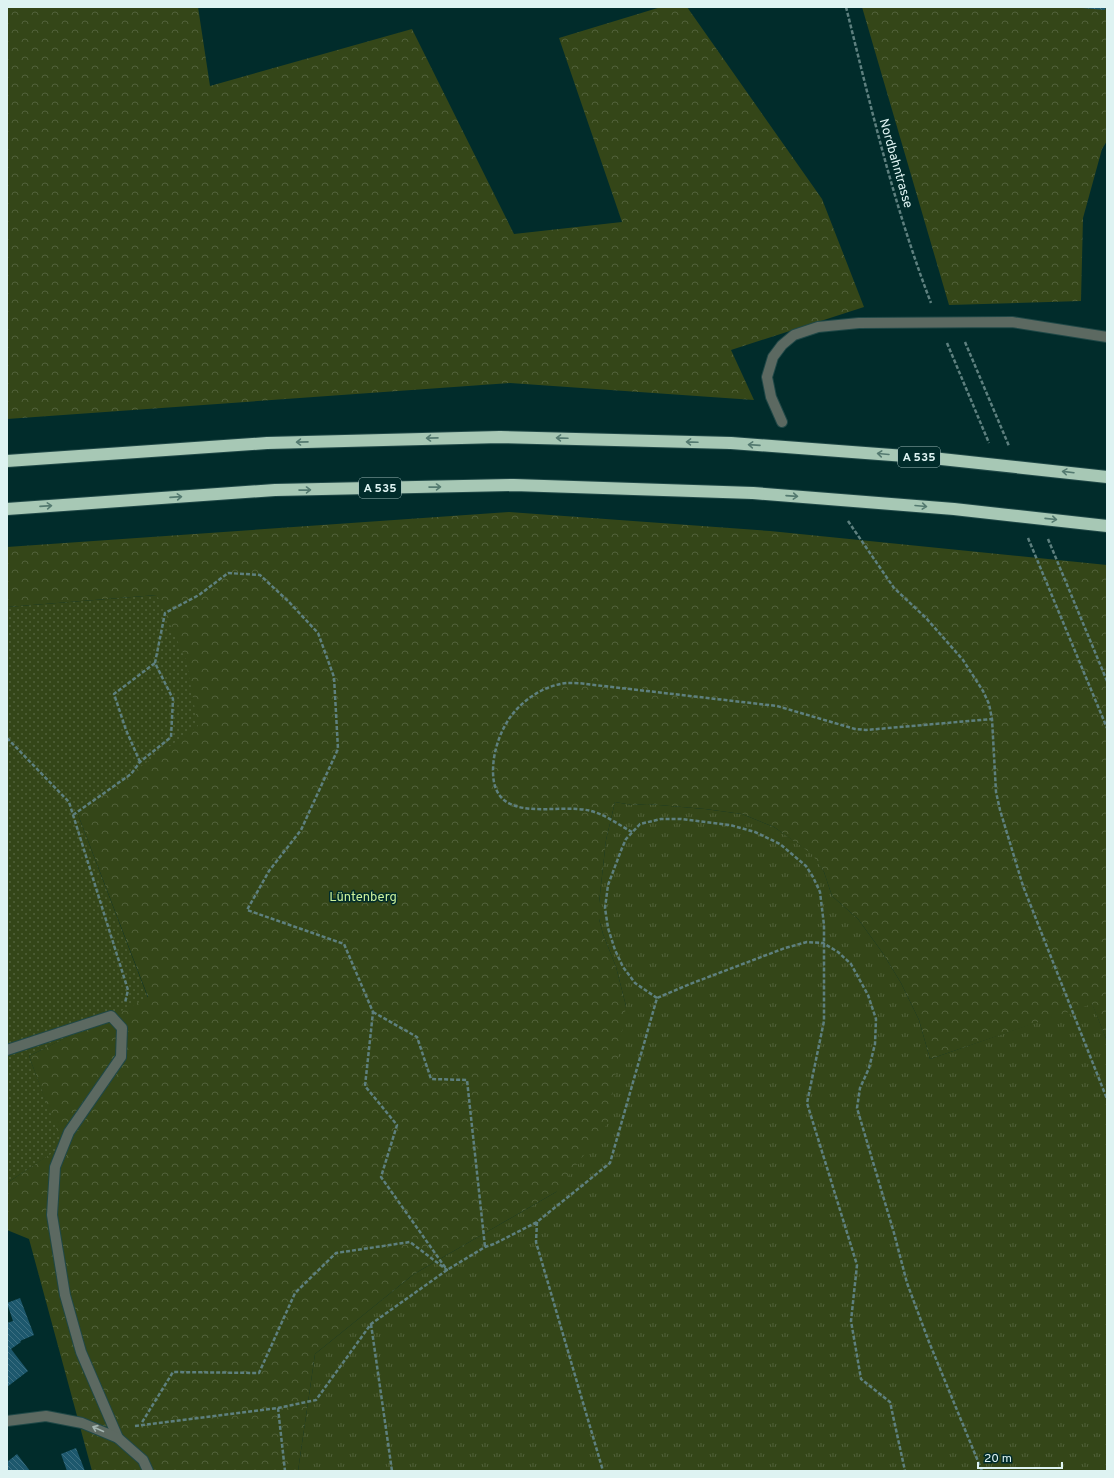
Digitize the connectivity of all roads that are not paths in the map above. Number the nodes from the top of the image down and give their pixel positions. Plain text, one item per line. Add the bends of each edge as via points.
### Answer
1 (1107, 337) edge
2 (782, 422) dead end
3 (7, 461) edge
4 (1107, 477) edge
5 (7, 509) edge
6 (1107, 526) edge
7 (7, 1050) edge
8 (7, 1420) edge
9 (118, 1438) junction
10 (148, 1471) edge

1 - 2 street via 1012,322 859,323 818,327 794,335 773,357 767,377 771,397
4 -> 3 highway, A 535, bridge via 932,458 731,443 500,437 267,443
5 -> 6 highway, A 535, bridge via 275,490 498,485 753,493 954,509
7 - 9 street via 111,1016 122,1028 121,1057 69,1132 55,1167 52,1215 65,1296 81,1352
9 -> 8 street via 82,1422 46,1416
9 - 10 street via 142,1460

